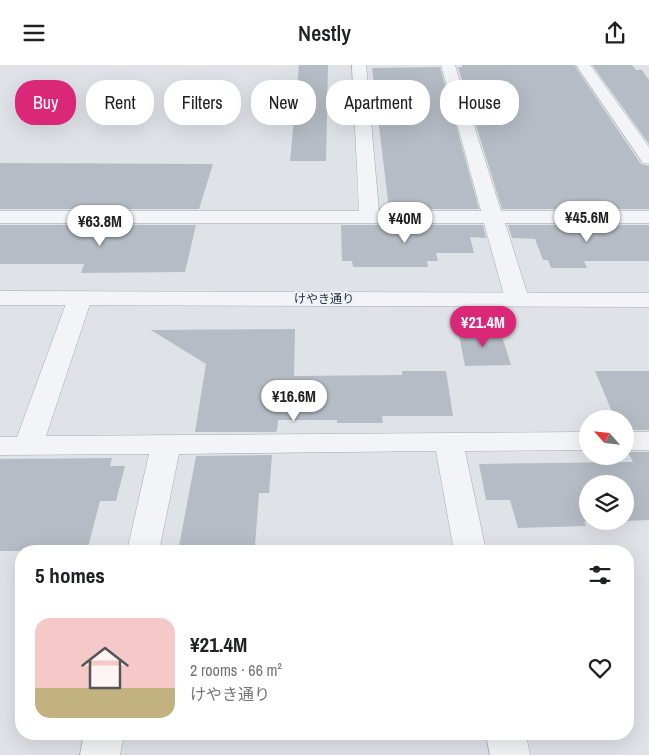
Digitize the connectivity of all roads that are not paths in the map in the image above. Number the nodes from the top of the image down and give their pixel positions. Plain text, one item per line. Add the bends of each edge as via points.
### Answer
1 (359, 65) edge
2 (448, 65) edge
3 (583, 65) edge
4 (649, 159) edge
5 (369, 216) junction
6 (0, 217) edge
7 (493, 217) junction
8 (649, 217) edge
9 (0, 298) edge
10 (80, 298) junction
11 (517, 299) junction
12 (649, 300) edge
13 (579, 441) edge
14 (634, 441) edge
15 (649, 441) edge
16 (449, 442) junction
17 (166, 445) junction
18 (14, 446) edge
19 (144, 545) edge
20 (469, 545) edge
21 (103, 740) edge
22 (507, 740) edge
23 (100, 755) edge
24 (510, 755) edge

1 - 5 street
2 - 7 street
3 - 4 street
5 - 6 street
5 - 7 street
7 - 8 street
7 - 11 street
9 - 10 street, けやき通り
10 - 11 street, けやき通り
10 - 18 street
11 - 12 street, けやき通り
13 - 16 street
14 - 15 street
16 - 17 street
16 - 20 street
17 - 18 street
17 - 19 street
21 - 23 street
22 - 24 street

